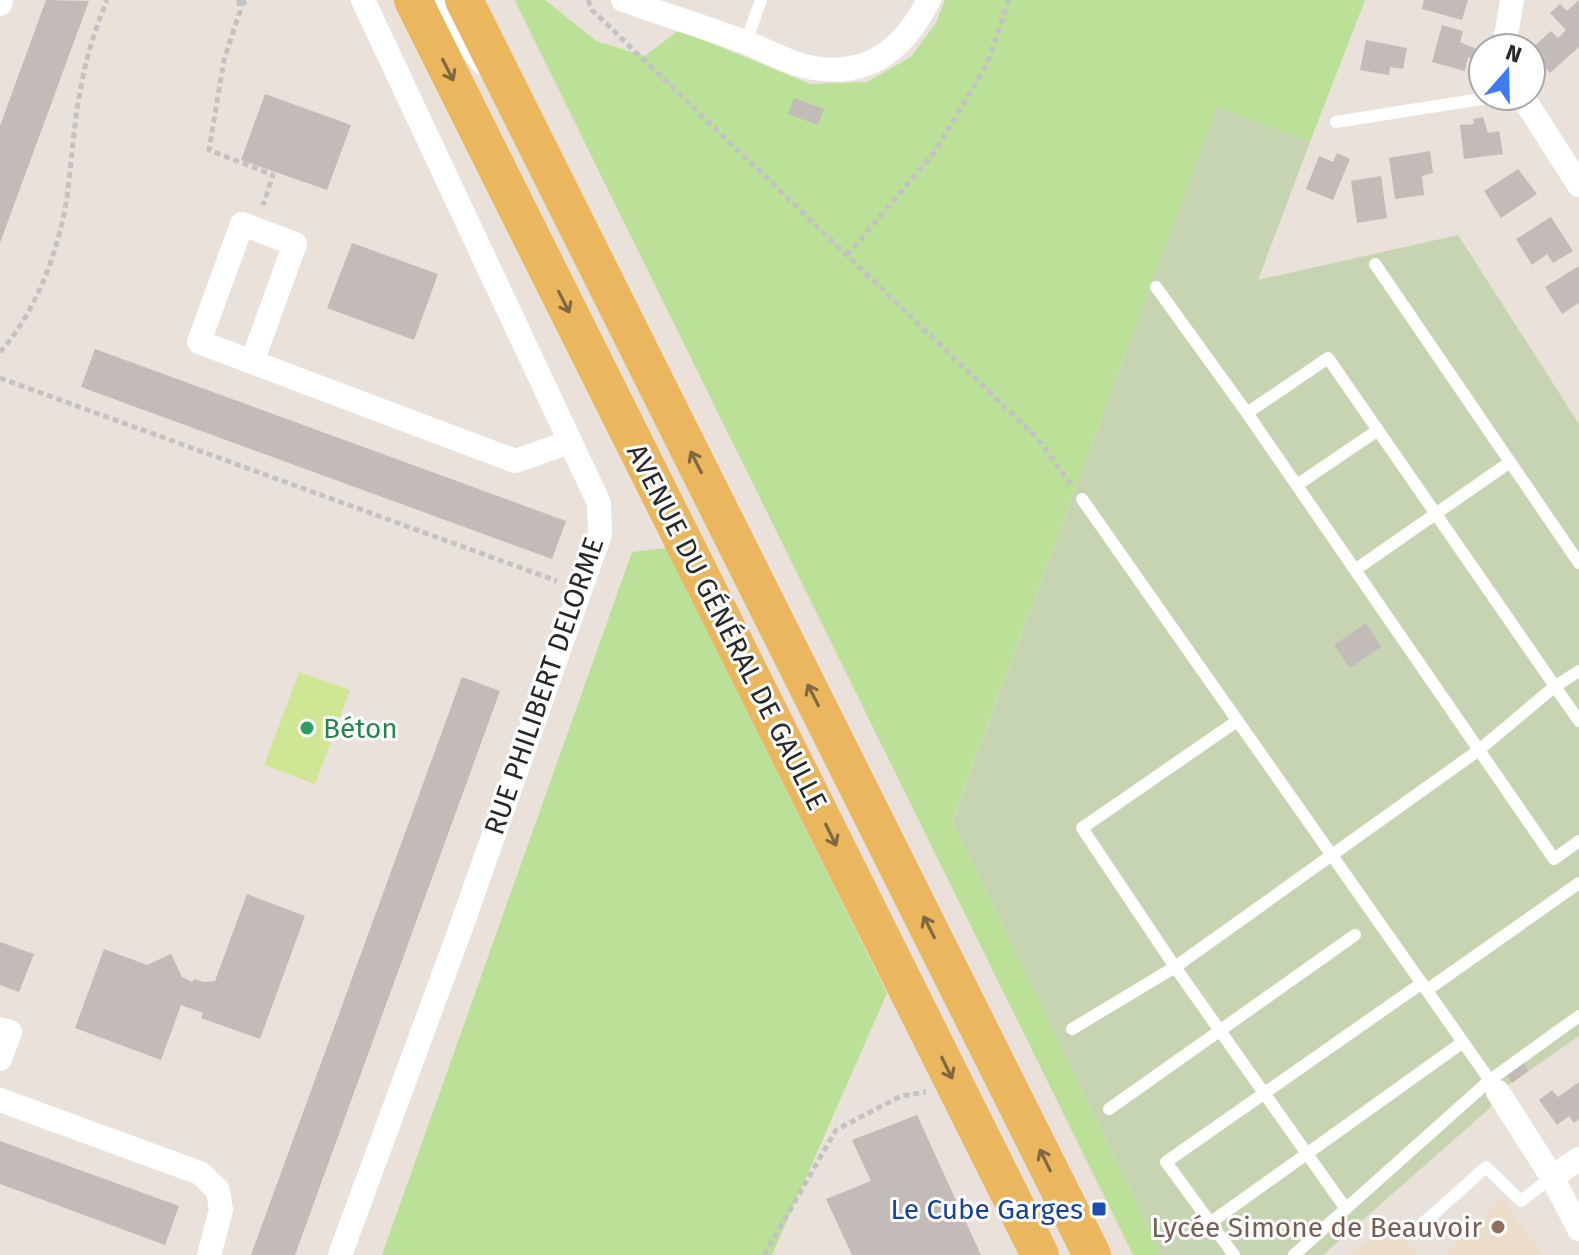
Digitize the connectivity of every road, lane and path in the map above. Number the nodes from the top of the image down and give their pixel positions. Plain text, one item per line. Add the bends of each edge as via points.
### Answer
1 (107, 0) edge
2 (249, 0) edge
3 (363, 0) edge
4 (413, 0) edge
5 (441, 0) edge
6 (464, 0) edge
7 (588, 0) edge
8 (623, 0) edge
9 (761, 0) edge
10 (929, 0) edge
11 (1009, 0) edge
12 (1512, 0) edge
13 (240, 2) edge
14 (1507, 32) edge
15 (746, 42) junction
16 (503, 79) junction
17 (1467, 101) edge
18 (1532, 112) edge
19 (1336, 122) dead end
20 (1579, 185) edge
21 (255, 229) junction
22 (847, 255) junction
23 (1375, 264) dead end
24 (1156, 287) dead end
25 (0, 352) edge
26 (252, 362) junction
27 (0, 378) edge
28 (1247, 413) junction
29 (1378, 430) junction
30 (570, 442) junction
31 (1510, 462) junction
32 (1297, 485) junction
33 (1082, 499) joint
34 (1437, 514) junction
35 (1579, 563) edge
36 (1355, 570) junction
37 (580, 589) junction
38 (1579, 671) edge
39 (1554, 687) junction
40 (1237, 721) junction
41 (1579, 721) edge
42 (1479, 750) junction
43 (1579, 841) edge
44 (1332, 855) junction
45 (1576, 890) edge
46 (1355, 935) dead end
47 (1175, 967) junction
48 (1424, 987) junction
49 (1579, 1016) edge
50 (0, 1029) edge
51 (1072, 1029) dead end
52 (1220, 1031) junction
53 (1463, 1042) junction
54 (0, 1059) edge
55 (1494, 1086) junction
56 (957, 1087) junction
57 (1264, 1093) junction
58 (0, 1100) edge
59 (1109, 1109) dead end
60 (1306, 1154) junction
61 (1579, 1159) edge
62 (1552, 1177) junction
63 (1346, 1209) junction
64 (1210, 1223) junction
65 (1418, 1228) dead end
66 (1579, 1229) edge
67 (209, 1255) edge
68 (340, 1255) edge
69 (764, 1255) edge
70 (1040, 1255) edge
71 (1092, 1255) edge
72 (1234, 1255) edge
73 (1294, 1255) edge

1 - 25 path via 81,82 56,241 36,295
2 - 13 path
3 - 30 street, RUE PHILIBERT DELORME
4 -> 56 main road, AVENUE DU GÉNÉRAL DE GAULLE
5 - 16 street, AVENUE DU GÉNÉRAL DE GAULLE via 462,39
6 - 16 main road, AVENUE DU GÉNÉRAL DE GAULLE
7 - 22 path via 592,10
8 - 15 street
9 - 15 lane
10 - 15 street via 916,25 888,55 849,69 811,68
11 - 22 path via 987,64 934,153
12 - 14 street
13 - 21 path via 209,150 273,175
71 -> 16 main road, AVENUE DU GÉNÉRAL DE GAULLE
17 - 19 lane
18 - 20 street
21 - 26 street via 295,244
21 - 26 street via 242,224 199,342
22 - 33 path via 1037,438
23 - 31 lane
24 - 28 lane
26 - 30 street via 515,461
27 - 37 path
28 - 29 lane via 1328,358
28 - 32 lane
29 - 32 lane
29 - 34 lane
30 - 37 street, RUE PHILIBERT DELORME via 599,503 600,534
31 - 34 lane
31 - 35 lane
32 - 36 lane
33 - 40 lane
34 - 36 lane
34 - 39 lane
36 - 42 lane
37 - 68 street, RUE PHILIBERT DELORME
38 - 39 lane
39 - 41 lane
39 - 42 lane
40 - 44 lane
40 - 47 lane via 1082,828
42 - 43 lane via 1554,859
42 - 44 lane
44 - 47 lane
44 - 48 lane
45 - 48 lane
46 - 52 lane
47 - 51 lane
47 - 52 lane
48 - 53 lane
48 - 57 lane
49 - 55 lane
50 - 54 street via 10,1032
52 - 57 lane
52 - 59 lane
53 - 55 lane
53 - 60 lane
55 - 62 street
55 - 63 lane
56 - 69 path via 901,1096 836,1130
56 - 70 main road, AVENUE DU GÉNÉRAL DE GAULLE
57 - 60 lane
57 - 64 lane via 1166,1162
58 - 67 street via 200,1173 218,1190 221,1210
60 - 63 lane
60 - 64 lane
61 - 62 street
62 - 65 lane via 1521,1201 1486,1167
62 - 66 street
63 - 73 lane
64 - 72 lane

